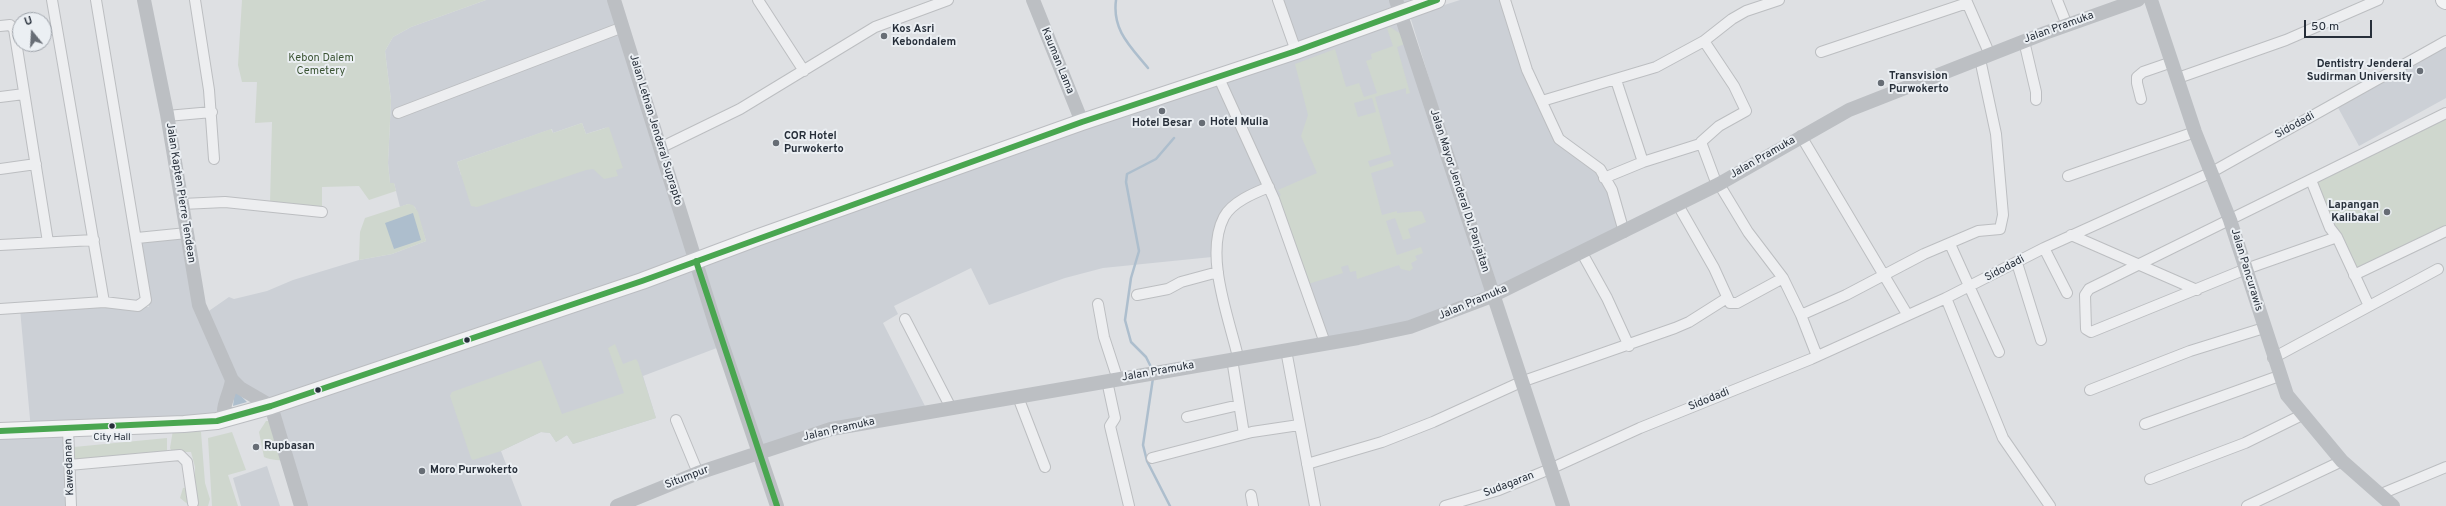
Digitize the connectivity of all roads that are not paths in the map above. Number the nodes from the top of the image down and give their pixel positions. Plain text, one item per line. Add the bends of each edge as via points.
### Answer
1 (52, 0) edge
2 (96, 0) edge
3 (144, 0) edge
4 (195, 0) edge
5 (614, 0) edge
6 (758, 0) edge
7 (948, 0) edge
8 (1033, 0) edge
9 (1278, 0) edge
10 (1437, 0) edge
11 (1506, 0) edge
12 (1779, 0) edge
13 (2057, 0) edge
14 (2138, 0) edge
15 (2152, 0) edge
16 (2378, 0) edge
17 (1966, 1) edge
18 (1398, 7) edge
19 (2067, 25) junction
20 (0, 26) edge
21 (623, 27) junction
22 (1704, 41) junction
23 (2024, 41) junction
24 (2446, 41) edge
25 (1296, 51) junction
26 (1821, 52) dead end
27 (1985, 57) junction
28 (2172, 62) junction
29 (804, 71) junction
30 (1218, 76) junction
31 (2178, 78) junction
32 (1616, 80) junction
33 (24, 94) junction
34 (0, 97) edge
35 (2141, 99) dead end
36 (2036, 100) dead end
37 (1542, 101) junction
38 (212, 112) junction
39 (398, 112) dead end
40 (2446, 113) edge
41 (167, 116) junction
42 (1082, 122) junction
43 (2195, 132) junction
44 (1801, 136) junction
45 (1700, 144) junction
46 (660, 148) junction
47 (214, 158) dead end
48 (1643, 162) junction
49 (36, 164) junction
50 (0, 169) edge
51 (2212, 172) junction
52 (2068, 176) dead end
53 (1604, 178) junction
54 (2311, 180) junction
55 (1718, 184) junction
56 (1269, 187) junction
57 (182, 204) junction
58 (1678, 205) junction
59 (322, 212) dead end
60 (2230, 220) junction
61 (2446, 231) edge
62 (1624, 232) junction
63 (187, 233) junction
64 (2071, 235) junction
65 (2337, 237) junction
66 (137, 238) junction
67 (94, 240) junction
68 (48, 242) junction
69 (1950, 244) junction
70 (0, 245) edge
71 (2044, 248) junction
72 (1582, 253) junction
73 (696, 261) junction
74 (2016, 263) junction
75 (2138, 266) junction
76 (2246, 269) junction
77 (2438, 269) dead end
78 (1218, 272) junction
79 (1884, 275) junction
80 (2354, 275) junction
81 (1783, 278) junction
82 (1970, 287) junction
83 (2197, 290) junction
84 (2067, 293) dead end
85 (1138, 294) dead end
86 (1492, 296) junction
87 (1728, 298) junction
88 (1946, 298) junction
89 (104, 302) junction
90 (1098, 304) dead end
91 (2369, 306) junction
92 (0, 309) edge
93 (1907, 314) junction
94 (1801, 315) junction
95 (905, 319) dead end
96 (2264, 328) junction
97 (2041, 340) dead end
98 (1325, 343) junction
99 (1629, 346) junction
100 (1286, 350) junction
101 (1999, 352) dead end
102 (1817, 356) junction
103 (1235, 358) junction
104 (2273, 358) junction
105 (2280, 376) junction
106 (232, 380) junction
107 (1112, 380) junction
108 (1521, 382) junction
109 (2090, 390) dead end
110 (1018, 397) junction
111 (1239, 405) junction
112 (271, 406) junction
113 (951, 408) junction
114 (2304, 414) junction
115 (237, 416) junction
116 (1187, 417) dead end
117 (676, 420) dead end
118 (2146, 424) dead end
119 (1299, 425) junction
120 (68, 428) junction
121 (0, 431) edge
122 (1244, 434) junction
123 (759, 452) junction
124 (1152, 458) dead end
125 (2342, 461) junction
126 (1307, 464) junction
127 (69, 465) junction
128 (1045, 467) dead end
129 (2446, 467) edge
130 (1550, 469) junction
131 (698, 473) junction
132 (2150, 479) dead end
133 (2381, 494) junction
134 (1251, 495) dead end
135 (192, 503) dead end
136 (71, 506) edge
137 (301, 506) edge
138 (617, 506) edge
139 (777, 506) edge
140 (1129, 506) edge
141 (1253, 506) edge
142 (1315, 506) edge
143 (1445, 506) edge
144 (1563, 506) edge
145 (2050, 506) edge
146 (2247, 506) edge
147 (2392, 506) edge

1 - 67 street
2 - 66 street
3 - 41 street, Jalan Kapten Pierre Tendean
4 - 38 street
5 - 21 street, Jalan Letnan Jenderal Suprapto
6 - 29 street
7 - 29 street via 875,27
8 - 42 street, Kauman Lama
9 - 25 street
10 - 18 main road
11 - 37 street via 1527,70
12 - 22 street via 1746,11
13 - 19 street
14 - 19 street, Jalan Pramuka
15 - 28 street, Jalan Pancurawis
16 - 31 street via 2286,40
17 - 26 street
17 - 27 street
18 - 25 main road
18 - 86 street, Jalan Mayor Jenderal DI. Panjaitan
19 - 23 street, Jalan Pramuka
20 - 33 street via 10,25 14,29
21 - 39 street
21 - 46 street, Jalan Letnan Jenderal Suprapto
22 - 32 street via 1656,67
22 - 45 street via 1734,86 1746,111 1706,135
23 - 27 street, Jalan Pramuka
23 - 36 street
24 - 51 street, Sidodadi
25 - 30 main road
27 - 44 street, Jalan Pramuka via 1849,110
27 - 69 street via 1996,134 2002,225 1996,230 1978,231
28 - 31 street, Jalan Pancurawis
28 - 35 street via 2143,72 2137,77
29 - 46 street via 740,109
30 - 42 main road
30 - 56 street
31 - 43 street, Jalan Pancurawis
32 - 37 street
32 - 48 street
33 - 34 street
33 - 49 street
37 - 53 street via 1559,139 1600,169
38 - 41 street
38 - 47 street
40 - 54 street
41 - 57 street, Jalan Kapten Pierre Tendean
42 - 73 main road
43 - 51 street, Jalan Pancurawis
43 - 52 street
44 - 55 street, Jalan Pramuka
44 - 79 street
45 - 48 street
45 - 55 street
46 - 73 street, Jalan Letnan Jenderal Suprapto
48 - 53 street
49 - 50 street
49 - 68 street
51 - 60 street, Jalan Pancurawis
51 - 64 street, Sidodadi
53 - 62 street via 1612,190
54 - 60 street
54 - 65 street via 2330,228
55 - 58 street, Jalan Pramuka
55 - 81 street via 1748,232
56 - 78 street via 1237,204 1224,217 1219,234
56 - 98 street
57 - 59 street via 225,202
57 - 63 street, Jalan Kapten Pierre Tendean
58 - 62 street, Jalan Pramuka
58 - 87 street
60 - 75 street
60 - 76 street, Jalan Pancurawis
61 - 80 street
62 - 72 street, Jalan Pramuka
63 - 66 street
63 - 106 street, Jalan Kapten Pierre Tendean via 199,305
64 - 71 street, Sidodadi
64 - 75 street
65 - 76 street
65 - 80 street
66 - 89 street via 146,300 138,306
67 - 68 street
67 - 89 street
68 - 70 street
69 - 79 street via 1924,254
69 - 82 street
71 - 74 street, Sidodadi
71 - 84 street
72 - 86 street, Jalan Pramuka
72 - 99 street via 1607,298
73 - 112 main road
73 - 123 street, Jalan Letnan Jenderal Suprapto
74 - 82 street, Sidodadi
74 - 97 street
75 - 83 street
75 - 83 street via 2086,290 2087,331 2091,332
76 - 83 street
76 - 96 street, Jalan Pancurawis
77 - 91 street
78 - 85 street via 1181,282 1168,289
78 - 103 street
79 - 93 street
79 - 94 street
80 - 91 street
81 - 87 street via 1736,303 1730,303
81 - 94 street
82 - 88 street, Sidodadi
82 - 101 street
86 - 98 street, Jalan Pramuka via 1410,327
86 - 108 street, Jalan Mayor Jenderal DI. Panjaitan
87 - 99 street via 1689,322
88 - 93 street, Sidodadi
88 - 145 street via 2003,438
89 - 92 street
90 - 107 street
91 - 104 street
93 - 102 street, Sidodadi
94 - 102 street
95 - 113 street
96 - 104 street, Jalan Pancurawis
96 - 109 street via 2190,351
98 - 100 street, Jalan Pramuka
99 - 108 street
100 - 103 street, Jalan Pramuka
100 - 119 street
102 - 130 street, Sidodadi via 1651,423
103 - 107 street, Jalan Pramuka
103 - 111 street
104 - 105 street, Jalan Pancurawis
105 - 114 street, Jalan Pancurawis via 2292,403
105 - 118 street
106 - 112 street via 250,395
106 - 115 street via 224,412
107 - 110 street, Jalan Pramuka
107 - 140 street via 1116,418 1110,426
108 - 126 street via 1382,442
108 - 130 street, Jalan Mayor Jenderal DI. Panjaitan
110 - 113 street, Jalan Pramuka
110 - 128 street
111 - 116 street
111 - 122 street
112 - 115 main road
112 - 137 street
113 - 123 street, Jalan Pramuka via 831,430
114 - 125 street, Jalan Pancurawis
114 - 132 street via 2245,443
115 - 120 main road via 184,424
117 - 131 street
119 - 122 street
119 - 126 street
120 - 121 main road
120 - 127 street, Kawedanan
122 - 124 street
123 - 131 street, Situmpur
123 - 139 street, Jalan Letnan Jenderal Suprapto
125 - 133 street, Jalan Pancurawis
125 - 146 street
126 - 142 street
127 - 135 street via 180,455 188,462
127 - 136 street, Kawedanan
129 - 133 street
130 - 143 street, Sudagaran via 1499,490
130 - 144 street, Jalan Mayor Jenderal DI. Panjaitan
131 - 138 street, Situmpur
133 - 147 street, Jalan Pancurawis
134 - 141 street

